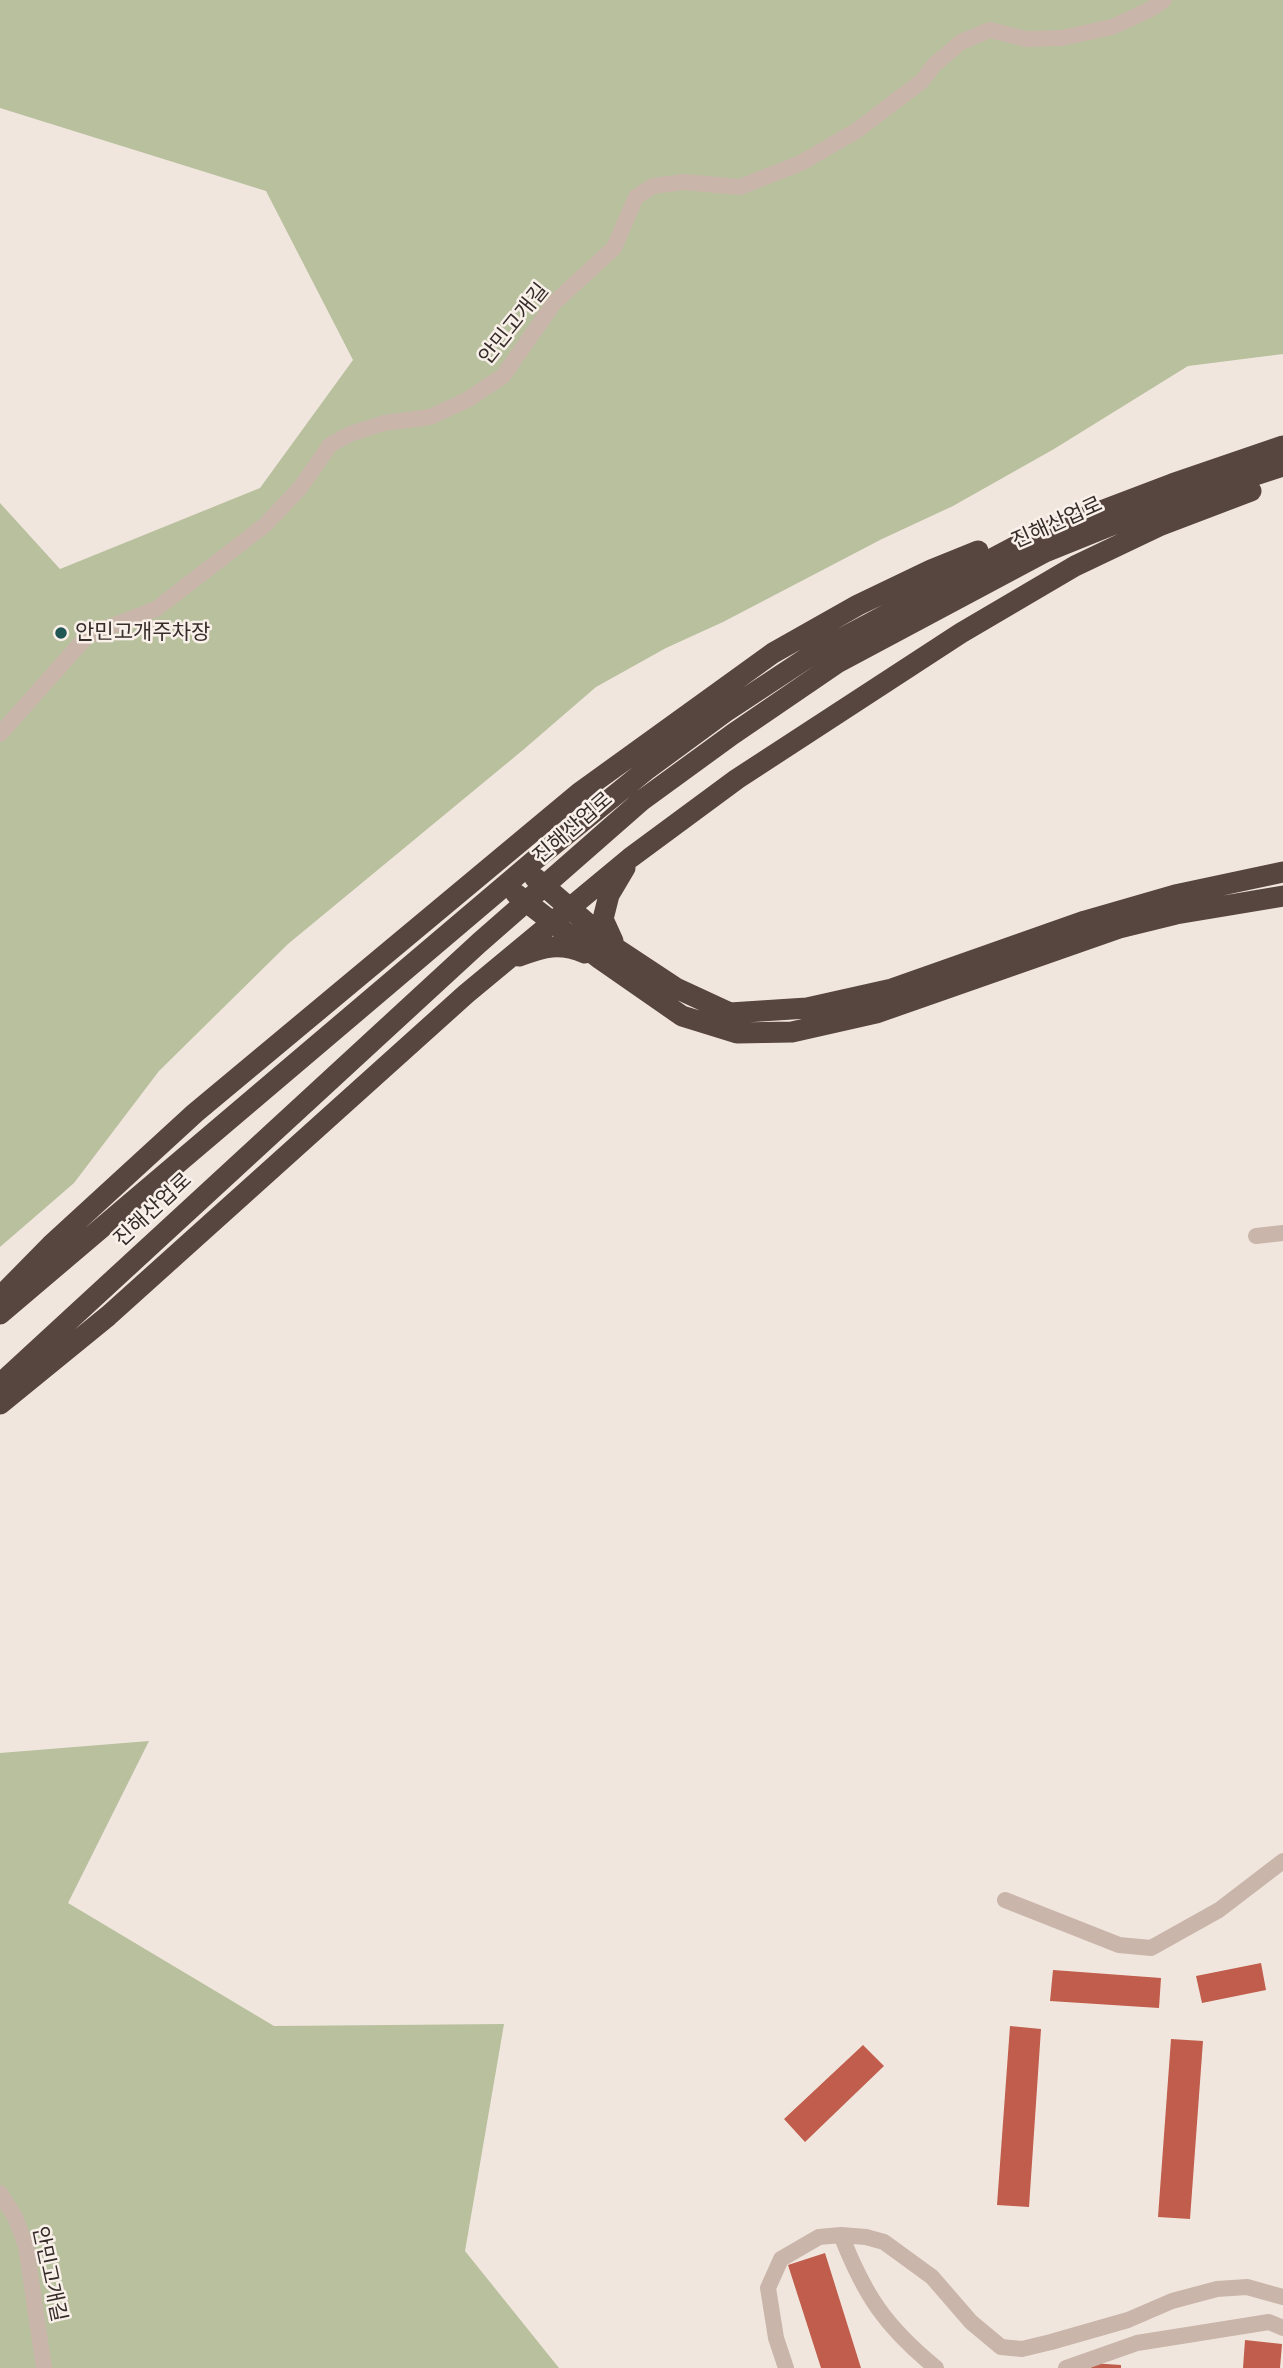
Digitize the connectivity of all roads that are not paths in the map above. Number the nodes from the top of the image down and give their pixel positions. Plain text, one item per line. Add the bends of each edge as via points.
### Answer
1 (1164, 0) edge
2 (1283, 446) edge
3 (1283, 466) edge
4 (1283, 480) edge
5 (928, 592) junction
6 (864, 637) junction
7 (0, 734) edge
8 (630, 858) junction
9 (494, 864) junction
10 (1283, 872) edge
11 (1283, 896) edge
12 (570, 907) junction
13 (552, 922) junction
14 (608, 954) junction
15 (507, 960) junction
16 (1283, 1233) edge
17 (1256, 1236) dead end
18 (0, 1297) edge
19 (0, 1314) edge
20 (0, 1384) edge
21 (0, 1404) edge
22 (1283, 1861) edge
23 (1005, 1900) dead end
24 (0, 2193) edge
25 (841, 2235) junction
26 (1283, 2297) edge
27 (1283, 2328) edge
28 (44, 2368) edge
29 (786, 2368) edge
30 (936, 2368) edge
31 (1066, 2368) edge

1 - 7 street, 안민고개길 via 1112,27 1062,38 1026,39 990,30 961,42 922,81 856,131 801,163 740,187 684,182 653,186 636,197 614,248 554,303 503,376 430,417 384,423 330,445 300,488 265,524 156,609 87,635
2 - 5 highway, 진해산업로 via 1035,536
3 - 5 highway, 진해산업로 via 1154,508
4 - 8 highway via 1159,526 1075,566 878,686 737,779
5 - 6 highway, 진해산업로
5 - 9 highway via 858,605 773,653 579,793
6 - 19 highway, 진해산업로 via 817,652 725,712 620,791
6 - 20 highway, 진해산업로 via 836,663 629,811
8 - 12 highway
8 - 14 highway via 609,895 603,919
9 - 12 highway via 532,875
9 - 13 highway via 511,890
9 - 18 highway via 195,1113
10 - 14 highway via 1175,895 1085,921 892,989 807,1008 730,1013
11 - 14 highway via 1119,928 876,1013 792,1032 737,1033 682,1016
12 - 13 highway
12 - 14 highway
13 - 14 highway
13 - 15 highway
14 - 15 highway via 545,946
15 - 21 highway via 108,1316
16 - 17 street
22 - 23 street via 1219,1910 1152,1948 1119,1945
24 - 28 street, 안민고개길 via 26,2246
25 - 26 street via 884,2242 932,2277 971,2322 1001,2347 1023,2350 1217,2289 1247,2287
25 - 29 street via 819,2237 781,2259 768,2288
25 - 30 street via 858,2279 881,2316
27 - 31 street via 1269,2322 1149,2341

